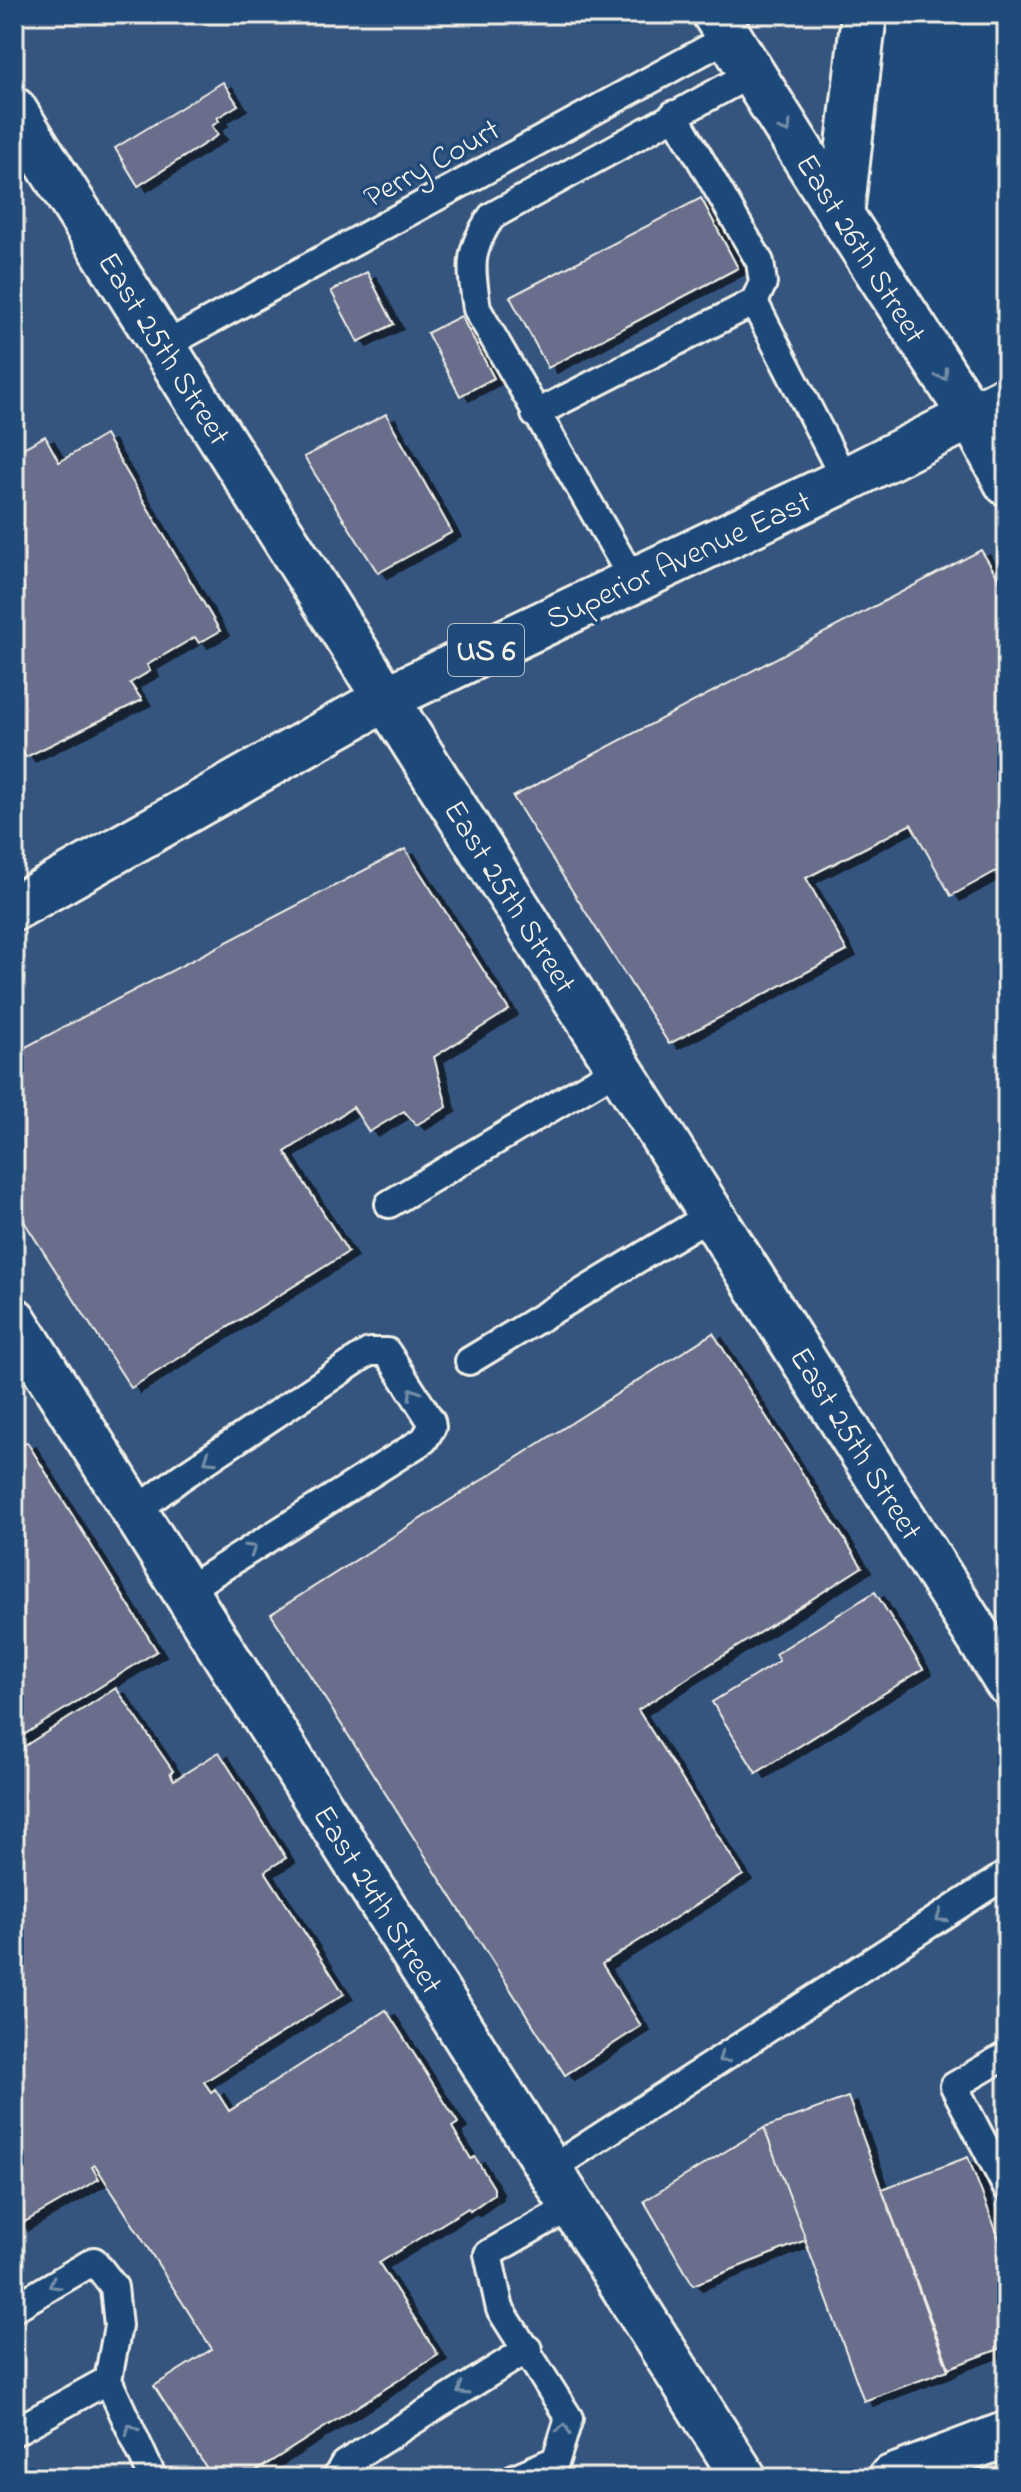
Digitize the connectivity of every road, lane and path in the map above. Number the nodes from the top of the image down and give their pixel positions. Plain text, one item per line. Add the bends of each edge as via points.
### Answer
1 (864, 14) edge
2 (732, 41) edge
3 (14, 110) edge
4 (674, 114) junction
5 (841, 215) junction
6 (754, 302) junction
7 (164, 346) junction
8 (990, 408) edge
9 (535, 414) junction
10 (845, 480) junction
11 (1007, 483) edge
12 (633, 580) junction
13 (385, 699) junction
14 (14, 908) edge
15 (620, 1067) junction
16 (389, 1204) dead end
17 (712, 1214) junction
18 (14, 1320) edge
19 (469, 1361) dead end
20 (135, 1512) junction
21 (185, 1591) junction
22 (1007, 1682) edge
23 (1007, 1874) edge
24 (1007, 2055) edge
25 (549, 2170) junction
26 (1007, 2188) edge
27 (572, 2206) junction
28 (14, 2308) edge
29 (528, 2349) junction
30 (108, 2380) junction
31 (14, 2432) edge
32 (1007, 2434) edge
33 (153, 2478) edge
34 (336, 2478) edge
35 (514, 2478) edge
36 (744, 2478) edge
37 (891, 2478) edge

1 - 5 main road
2 - 4 lane
2 -> 5 main road, East 26th Street
2 - 7 lane, Perry Court
3 - 7 main road, East 25th Street
4 - 6 lane via 760,262 763,283
4 - 9 lane via 492,216 475,240 470,263 477,309
5 -> 8 main road, East 26th Street via 896,305
6 - 9 lane
6 - 10 lane
7 - 13 main road, East 25th Street
8 - 10 main road, Superior Avenue East / US 6
8 - 11 main road, East 26th Street
9 - 12 lane
10 - 12 main road, Superior Avenue East / US 6
12 - 13 main road, Superior Avenue East / US 6
13 - 14 main road, Superior Avenue East / US 6
13 - 15 main road, East 25th Street
15 - 16 lane
15 - 17 main road, East 25th Street
17 - 19 lane
17 - 22 main road, East 25th Street
18 - 20 main road, East 24th Street
20 - 21 main road, East 24th Street
21 -> 20 lane via 424,1440 431,1421 387,1352 369,1352
21 - 25 main road, East 24th Street
23 -> 25 lane
24 - 26 lane via 954,2086
25 - 27 main road, East 24th Street
27 - 29 lane via 488,2254 500,2309
27 - 36 main road, East 24th Street
30 -> 28 lane via 118,2326 114,2287 94,2261
29 -> 34 lane via 344,2464
35 -> 29 lane via 556,2460 569,2418
30 - 31 lane
33 -> 30 lane
32 - 37 main road

